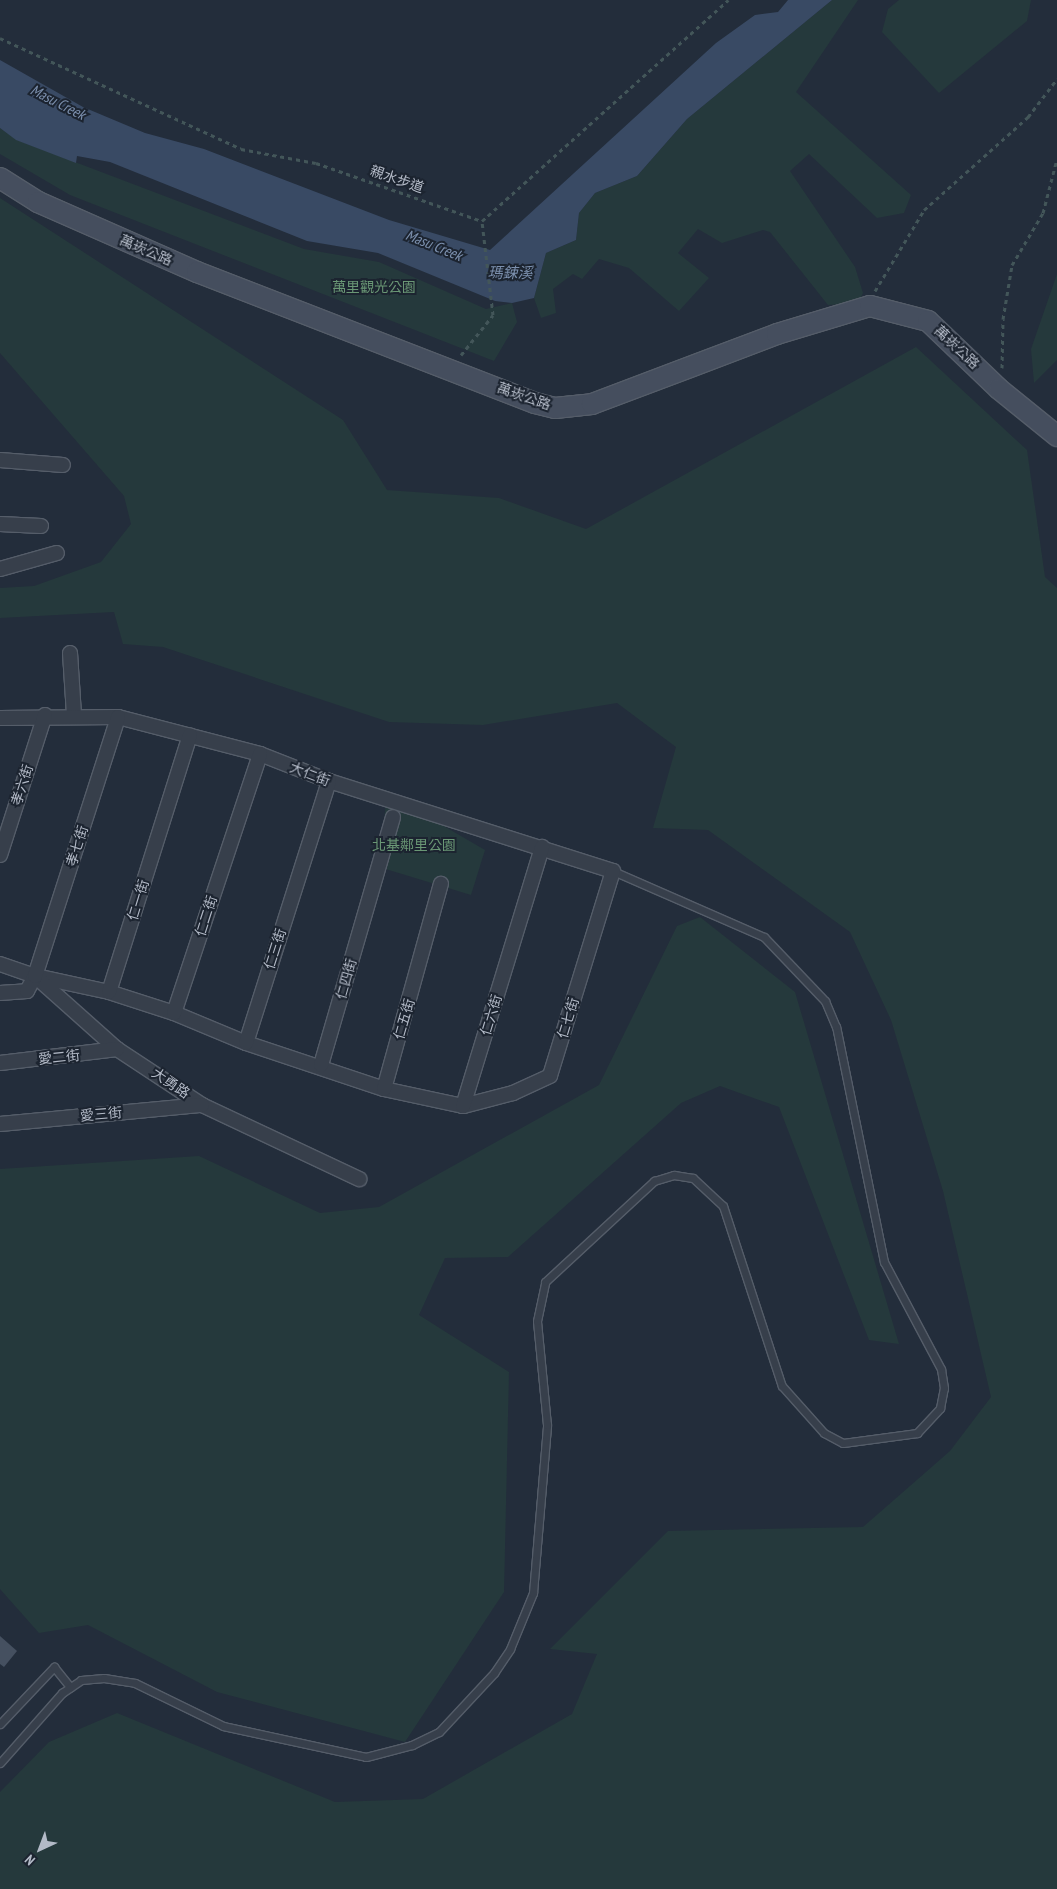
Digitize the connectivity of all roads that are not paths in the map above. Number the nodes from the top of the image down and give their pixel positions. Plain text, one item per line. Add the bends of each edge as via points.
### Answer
1 (0, 178) edge
2 (1057, 436) edge
3 (0, 460) edge
4 (63, 465) dead end
5 (0, 524) edge
6 (41, 526) dead end
7 (57, 553) dead end
8 (0, 568) edge
9 (70, 652) dead end
10 (44, 715) junction
11 (74, 715) junction
12 (118, 716) junction
13 (0, 718) edge
14 (190, 735) junction
15 (260, 754) junction
16 (329, 781) junction
17 (393, 817) dead end
18 (542, 847) junction
19 (0, 855) edge
20 (613, 871) junction
21 (441, 884) dead end
22 (0, 964) edge
23 (35, 976) junction
24 (109, 992) junction
25 (0, 993) edge
26 (174, 1013) junction
27 (246, 1043) junction
28 (118, 1050) junction
29 (0, 1064) edge
30 (321, 1065) junction
31 (384, 1089) junction
32 (202, 1105) junction
33 (463, 1106) junction
34 (0, 1124) edge
35 (359, 1179) dead end
36 (70, 1687) junction
37 (0, 1724) edge
38 (0, 1763) edge

1 - 2 street, 萬崁公路 via 38,202 188,268 535,403 572,407 592,404 777,334 870,306 928,321 999,389
3 - 4 street
5 - 6 street
7 - 8 street
9 - 11 street
10 - 11 street, 大仁街
10 - 13 street, 大仁街
10 - 19 street, 孝六街
11 - 12 street, 大仁街
12 - 14 street, 大仁街
12 - 23 street, 孝七街
14 - 15 street, 大仁街
14 - 24 street, 仁一街
15 - 16 street, 大仁街
15 - 26 street, 仁二街
16 - 18 street, 大仁街
16 - 27 street, 仁三街
17 - 30 street, 仁四街
18 - 20 street, 大仁街
18 - 33 street, 仁六街
20 - 33 street, 仁七街 via 550,1076 513,1093
20 - 36 lane via 764,937 824,1001 836,1027 884,1262 941,1370 944,1388 940,1408 917,1433 843,1443 824,1433 782,1386 724,1206 693,1178 674,1176 654,1181 545,1282 537,1321 547,1425 533,1592 510,1648 494,1673 439,1732 412,1745 366,1757 223,1726 135,1683 104,1678 81,1680
21 - 31 street, 仁五街
22 - 23 street, 大勇路
23 - 24 street
23 - 25 street via 27,991
23 - 28 street, 大勇路
24 - 26 street
26 - 27 street
27 - 30 street
28 - 29 street, 愛二街
28 - 32 street, 大勇路
30 - 31 street
31 - 33 street
32 - 34 street, 愛三街
32 - 35 street, 大勇路
36 - 37 lane via 54,1667
36 - 38 lane

